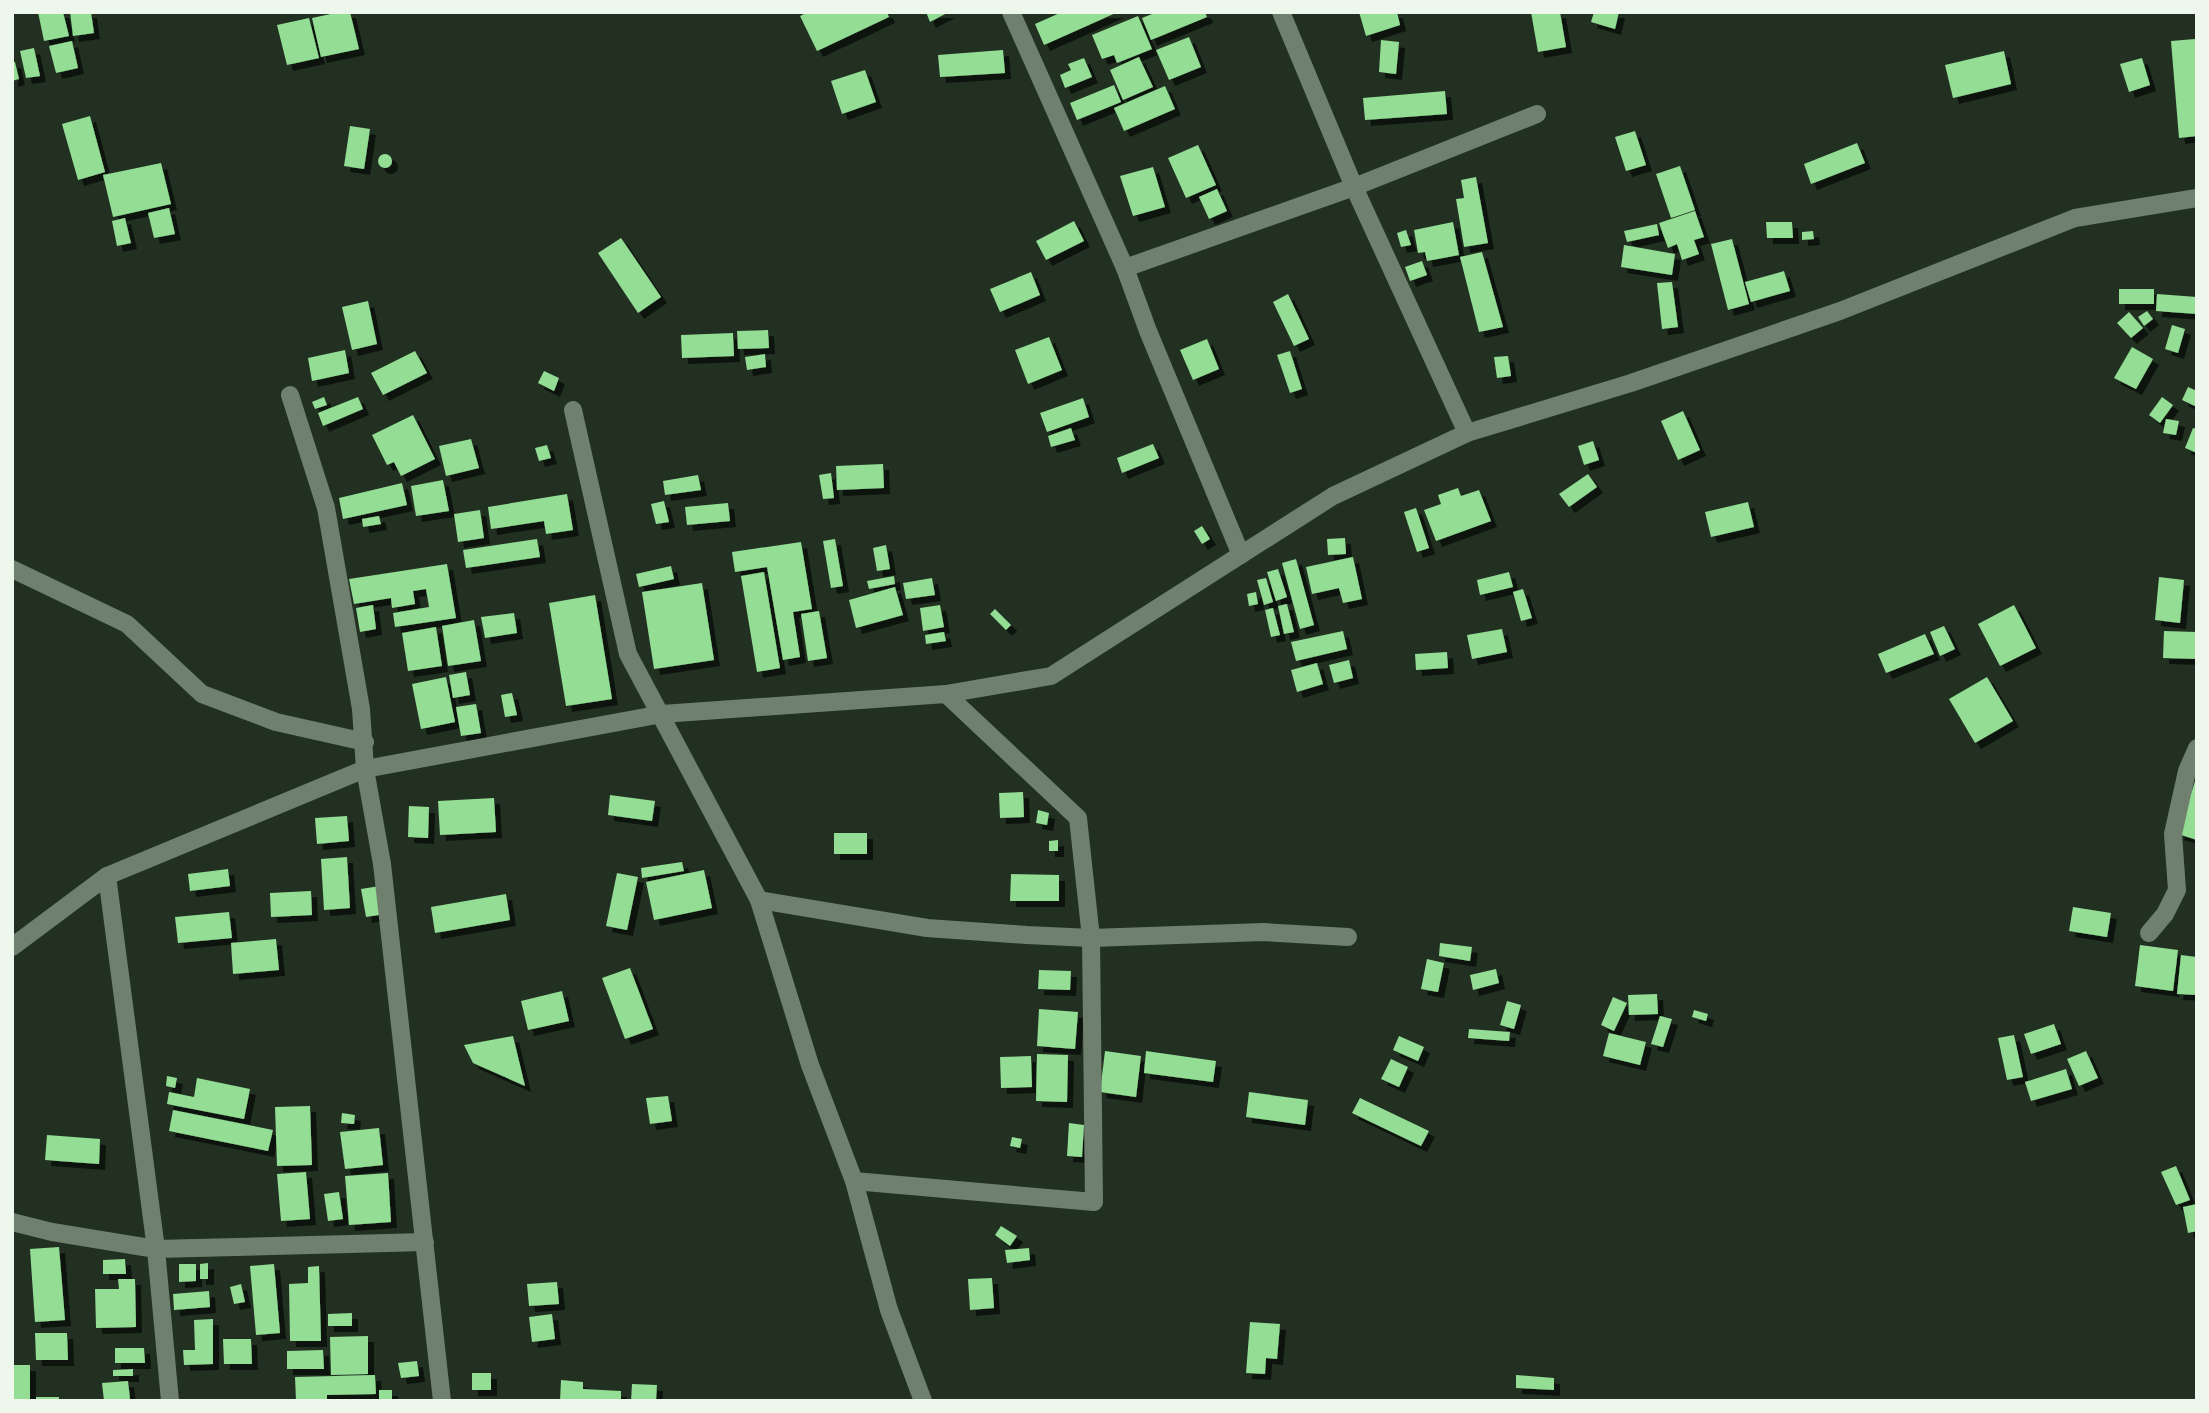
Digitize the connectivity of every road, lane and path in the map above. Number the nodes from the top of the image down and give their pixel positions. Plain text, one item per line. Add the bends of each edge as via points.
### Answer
1 (1012, 12) edge
2 (1281, 12) edge
3 (1537, 114) dead end
4 (1354, 187) junction
5 (2197, 198) edge
6 (1125, 268) junction
7 (290, 395) dead end
8 (573, 410) dead end
9 (1467, 433) junction
10 (1241, 555) junction
11 (12, 569) edge
12 (946, 695) junction
13 (662, 714) junction
14 (365, 742) junction
15 (2197, 748) edge
16 (365, 769) junction
17 (107, 876) junction
18 (759, 900) junction
19 (2149, 933) dead end
20 (1348, 937) dead end
21 (1091, 938) junction
22 (12, 947) edge
23 (854, 1181) junction
24 (12, 1222) edge
25 (425, 1242) junction
26 (156, 1249) junction
27 (170, 1401) edge
28 (442, 1401) edge
29 (923, 1401) edge

1 - 6 street
2 - 4 street
3 - 4 street
4 - 6 street
4 - 9 street
5 - 9 street via 2075,218 1840,311
6 - 10 street
7 - 14 street via 326,508
8 - 13 street via 628,654
9 - 10 street via 1333,496
10 - 12 street via 1051,676
11 - 14 street via 127,624 202,694 276,723
12 - 13 street
12 - 21 street via 1078,818
13 - 16 street
13 - 18 street
14 - 16 street
15 - 19 street via 2186,771 2173,834 2177,890
16 - 17 street
16 - 25 street via 383,864
17 - 22 street
17 - 26 street
18 - 21 street via 927,928
18 - 23 street via 810,1065
20 - 21 street via 1263,932
21 - 23 street via 1094,1202
23 - 29 street via 889,1310
24 - 26 street
25 - 26 street
25 - 28 street
26 - 27 street

